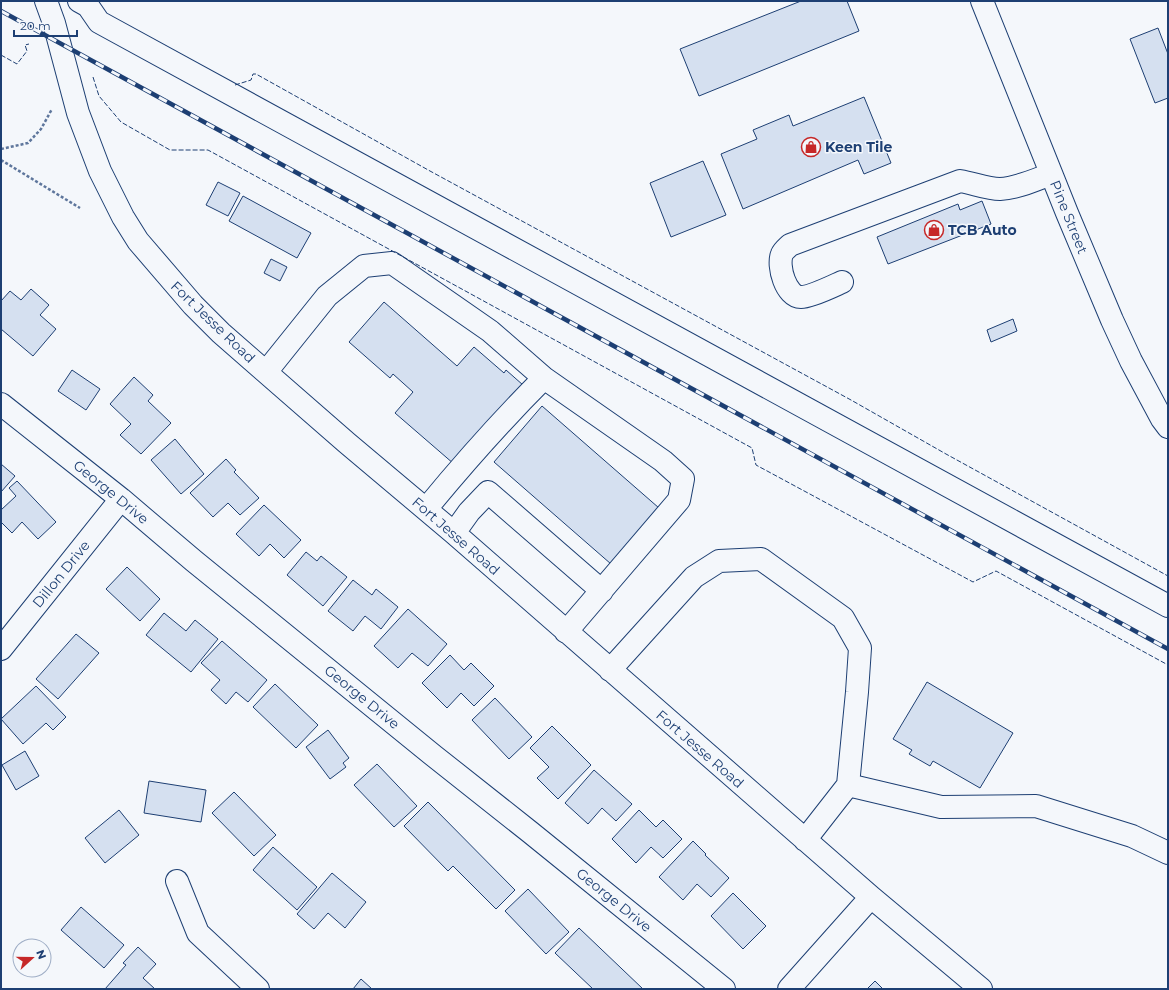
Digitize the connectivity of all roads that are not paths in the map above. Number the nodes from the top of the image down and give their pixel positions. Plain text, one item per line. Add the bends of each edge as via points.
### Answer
1 (46, 1) edge
2 (79, 1) edge
3 (982, 1) edge
4 (1051, 174) junction
5 (842, 282) dead end
6 (266, 372) junction
7 (544, 378) junction
8 (1, 404) edge
9 (1168, 427) edge
10 (121, 499) junction
11 (426, 509) junction
12 (454, 533) junction
13 (602, 591) junction
14 (1168, 606) edge
15 (566, 632) junction
16 (1, 649) edge
17 (610, 670) junction
18 (848, 785) junction
19 (805, 840) junction
20 (1168, 852) edge
21 (177, 881) dead end
22 (871, 897) junction
23 (258, 989) edge
24 (724, 989) edge
25 (789, 989) edge
26 (981, 989) edge

1 - 6 street, Fort Jesse Road via 78,113 100,171 123,217 138,241 193,305
2 - 14 street via 88,6 99,22
3 - 4 street, Pine Street
4 - 5 street via 1017,186 999,189 960,181 790,245 782,254 783,278 787,288 795,296 803,297
4 - 9 street, Pine Street via 1112,320 1131,361
6 - 7 street via 327,296 364,266 392,263 490,331
6 - 11 street, Fort Jesse Road
7 - 11 street via 503,420
7 - 13 street via 663,461 683,479 679,500
8 - 10 street, George Drive
10 - 16 street, Dillon Drive
10 - 24 street, George Drive via 403,731
11 - 12 street, Fort Jesse Road
12 - 13 street via 488,492
12 - 15 street, Fort Jesse Road
13 - 15 street
15 - 17 street, Fort Jesse Road
17 - 18 street via 694,576 719,561 761,560 844,618 860,648
17 - 19 street, Fort Jesse Road
18 - 19 street
18 - 20 street via 942,807 1036,806 1132,836
19 - 22 street, Fort Jesse Road
21 - 23 street via 198,933
22 - 25 street
22 - 26 street, Fort Jesse Road

